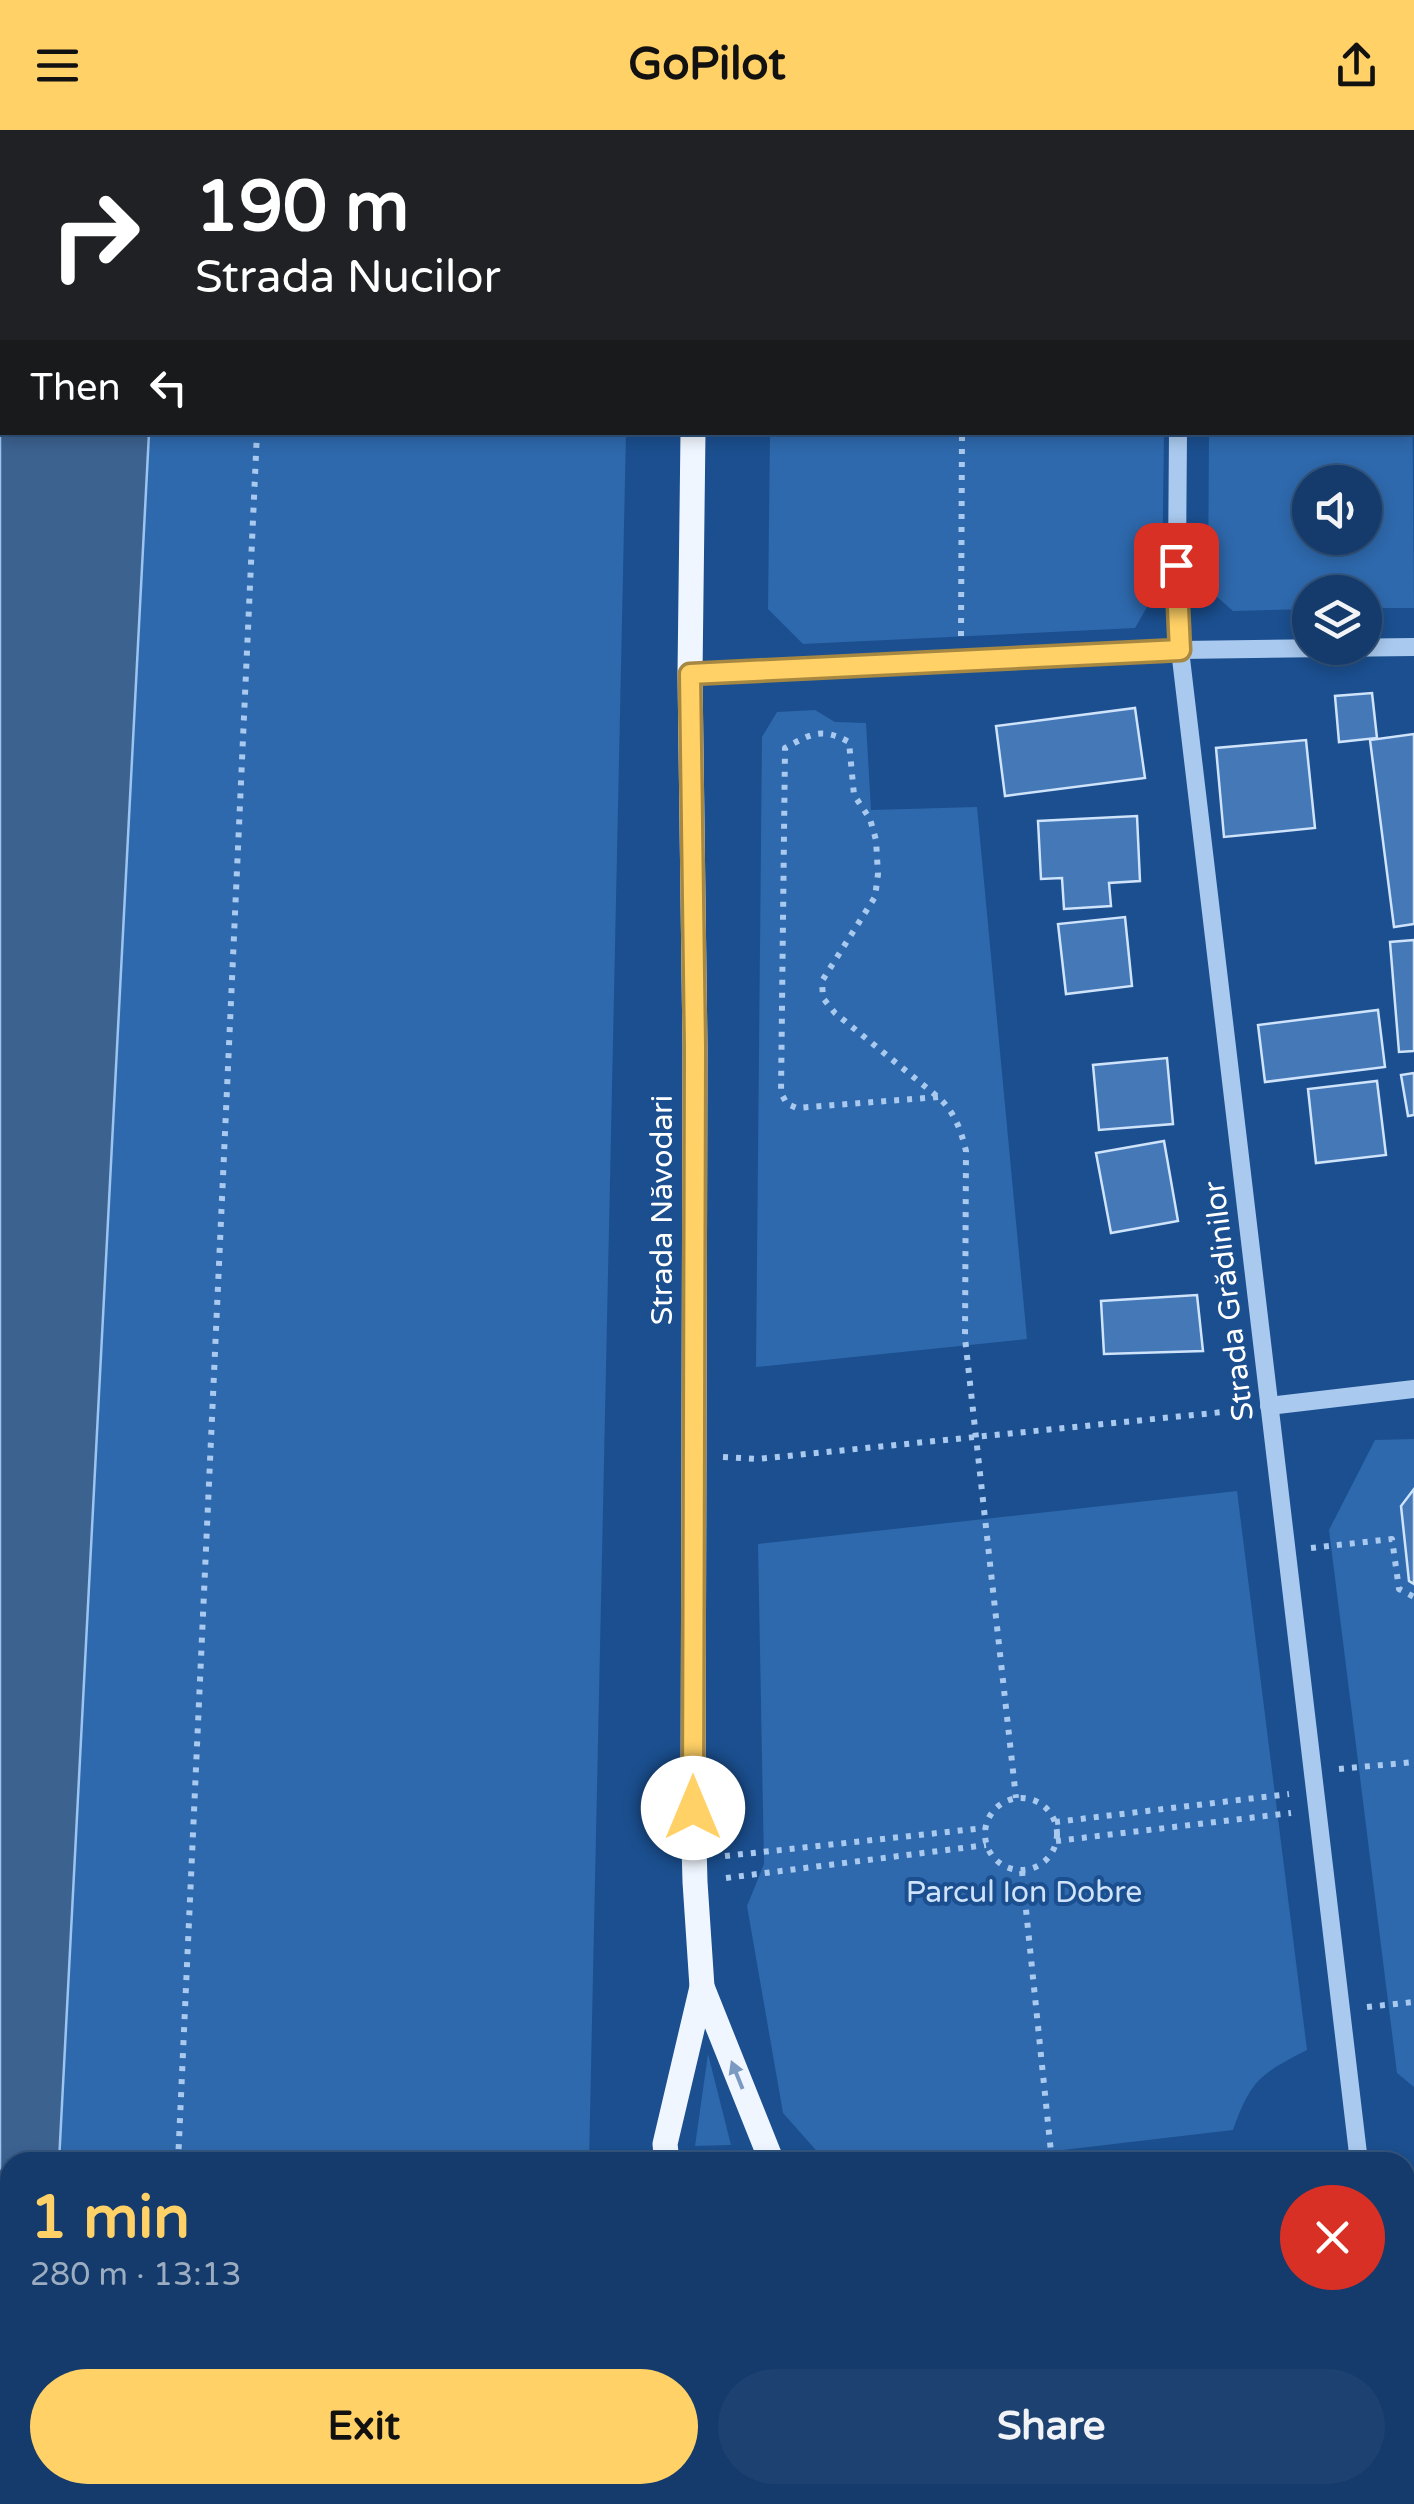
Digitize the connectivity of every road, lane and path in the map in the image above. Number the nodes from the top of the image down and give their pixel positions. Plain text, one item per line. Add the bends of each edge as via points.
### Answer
1 (257, 435) edge
2 (693, 435) edge
3 (962, 435) edge
4 (1178, 435) edge
5 (1414, 647) edge
6 (1180, 650) junction
7 (961, 660) junction
8 (690, 674) junction
9 (938, 1097) junction
10 (1414, 1389) edge
11 (1269, 1406) junction
12 (976, 1437) junction
13 (695, 1455) junction
14 (1286, 1551) junction
15 (1414, 1597) edge
16 (1414, 1762) edge
17 (1314, 1781) junction
18 (1016, 1798) junction
19 (1317, 1810) junction
20 (1055, 1822) junction
21 (984, 1828) junction
22 (1056, 1842) junction
23 (986, 1845) junction
24 (694, 1871) junction
25 (1022, 1871) junction
26 (702, 1986) junction
27 (1414, 2002) edge
28 (1341, 2010) junction
29 (178, 2152) edge
30 (666, 2152) edge
31 (768, 2152) edge
32 (1051, 2152) edge
33 (1358, 2152) edge

1 - 29 path
2 - 8 main road, Strada Năvodari
3 - 7 path
4 - 6 street, Strada Grădinilor
5 - 6 street
6 - 7 street
6 - 11 street, Strada Grădinilor
7 - 8 street
8 - 13 main road, Strada Năvodari
9 - 9 path via 798,1108 781,1093 785,748 808,735 832,733 849,742 854,795 870,818 878,874 875,897 822,981 822,998
9 - 12 path via 960,1127 966,1151 965,1338
10 - 11 street
11 - 12 path
11 - 14 street, Strada Grădinilor
12 - 13 path via 757,1459
12 - 18 path
13 - 24 main road, Strada Năvodari
14 - 15 path via 1392,1539 1399,1589
14 - 17 street, Strada Grădinilor
16 - 17 path
17 - 19 street, Strada Grădinilor
17 - 20 path
18 - 20 path via 1040,1803
18 - 21 path via 996,1808
19 - 22 path
19 - 28 street, Strada Grădinilor
20 - 22 path
21 - 23 path
21 - 24 path
22 - 25 path via 1048,1858
23 - 24 path
23 - 25 path via 999,1864
24 - 26 main road, Strada Năvodari
25 - 32 path
26 - 30 main road, Strada Năvodari
31 -> 26 main road, Strada Năvodari
27 - 28 path
28 - 33 street, Strada Grădinilor

